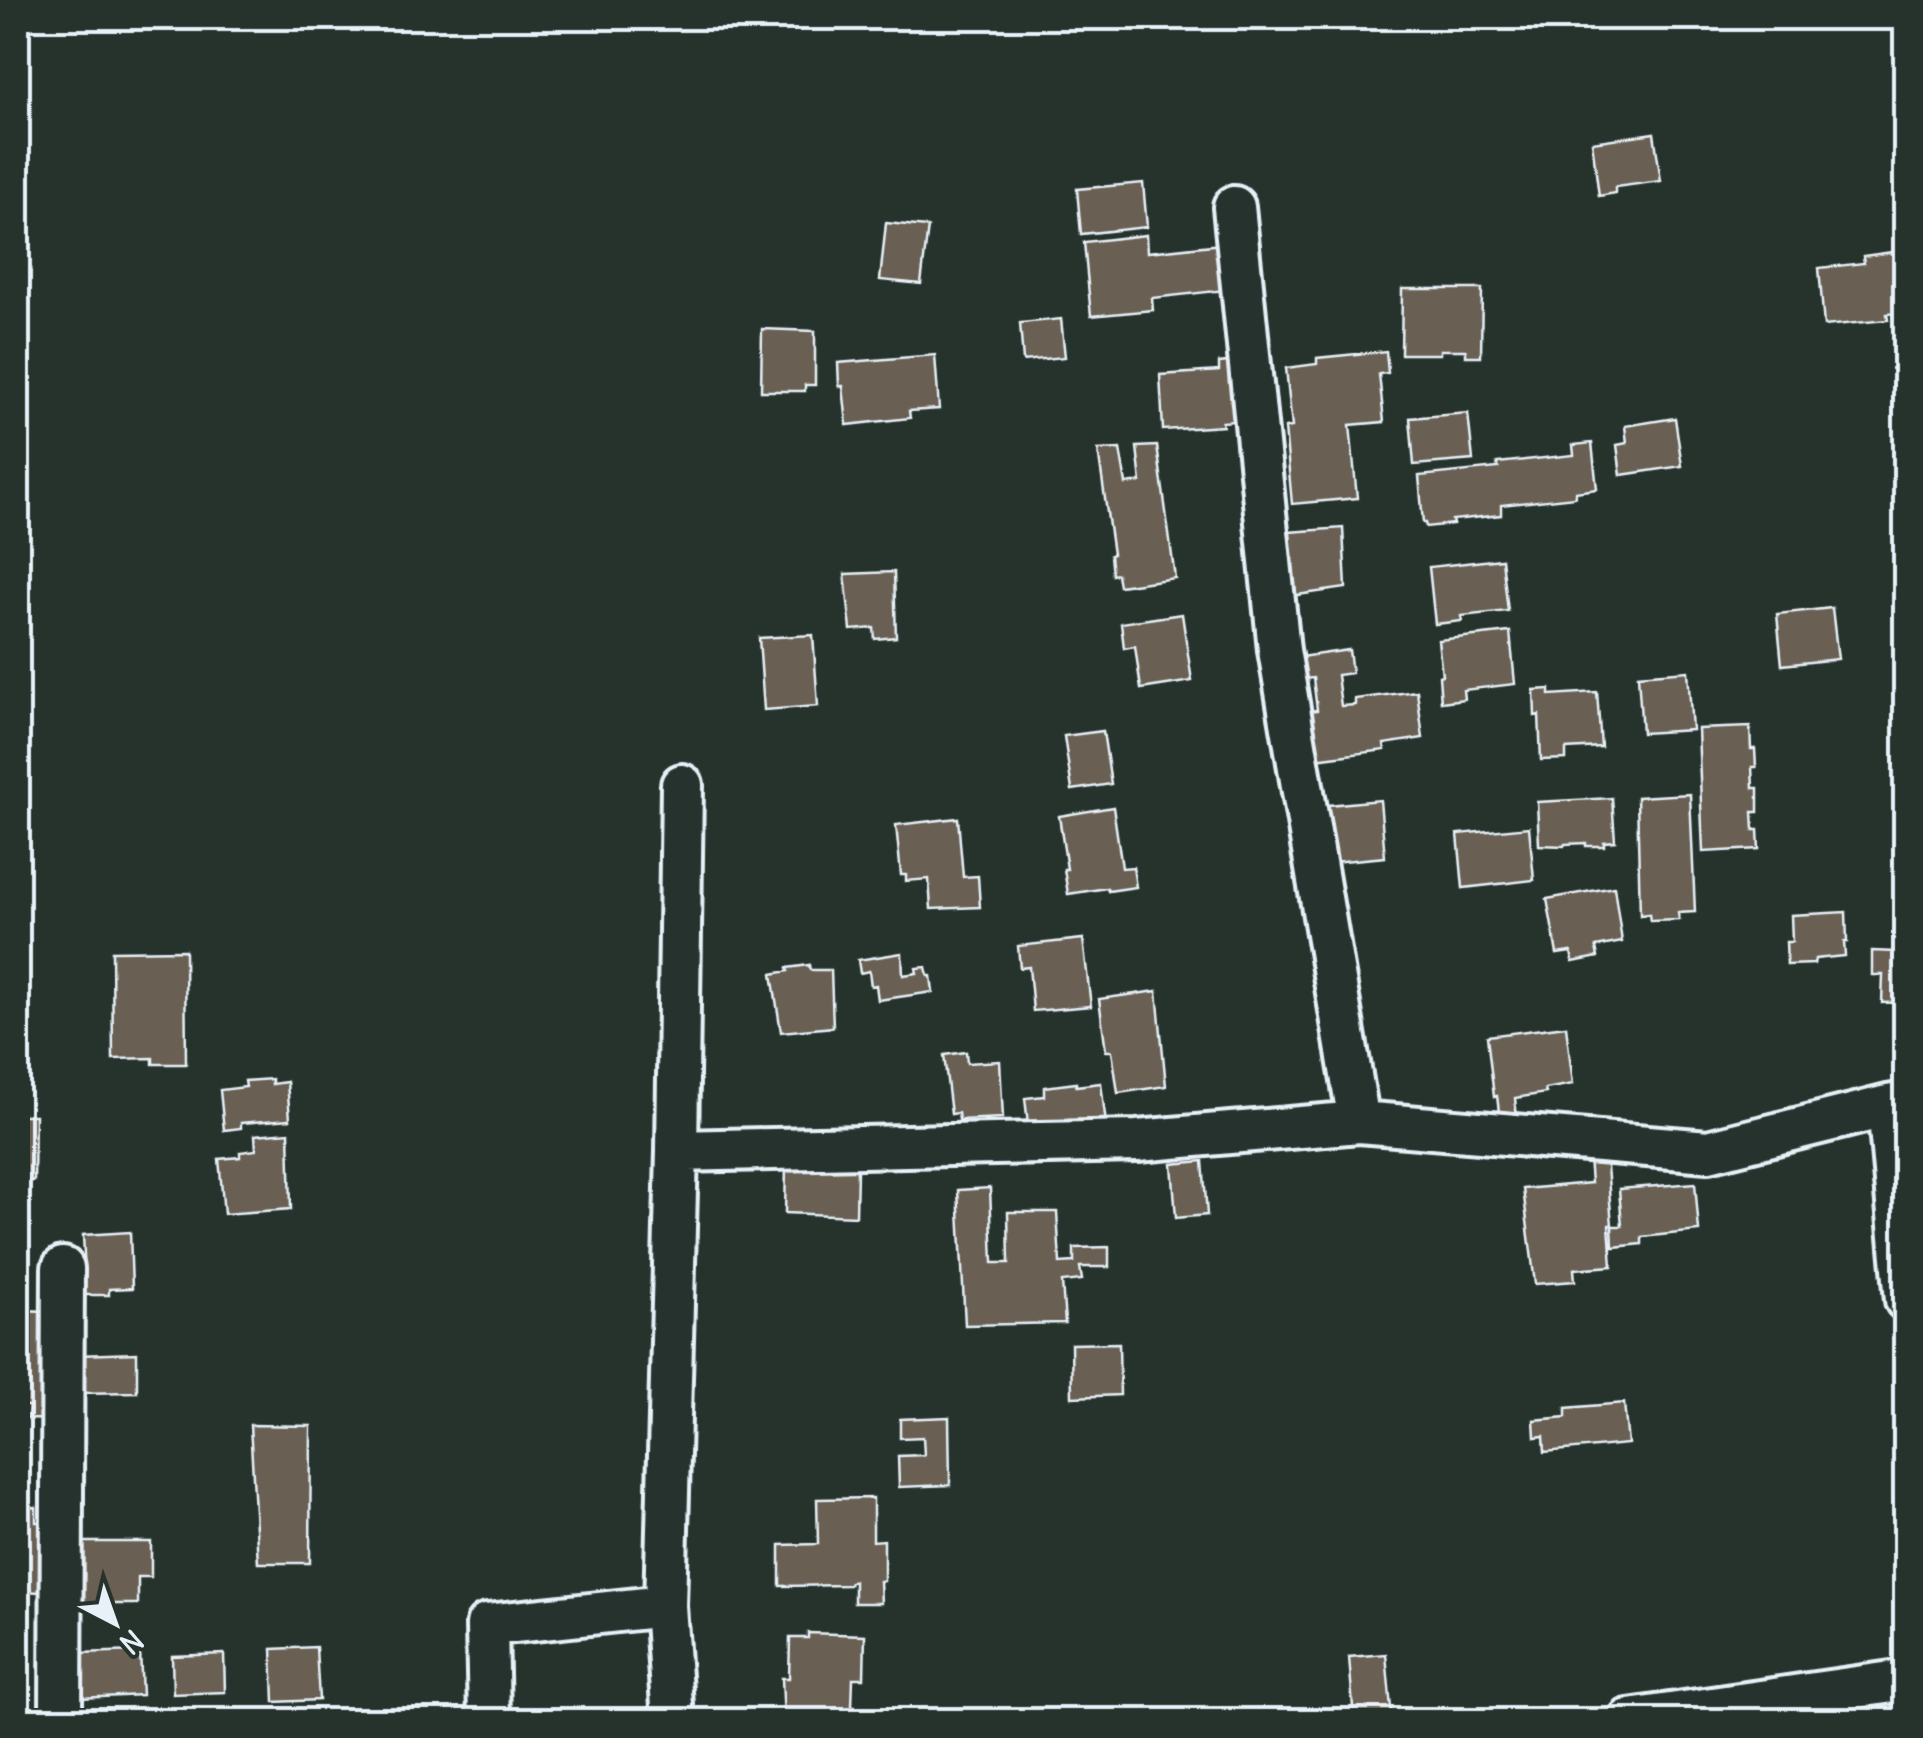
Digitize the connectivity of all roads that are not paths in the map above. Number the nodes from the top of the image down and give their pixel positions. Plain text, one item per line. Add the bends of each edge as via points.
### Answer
1 (1234, 207) dead end
2 (682, 785) dead end
3 (1897, 1104) edge
4 (1359, 1122) junction
5 (677, 1151) junction
6 (63, 1268) dead end
7 (1906, 1300) edge
8 (666, 1606) junction
9 (1906, 1680) edge
10 (61, 1720) edge
11 (489, 1720) edge
12 (672, 1720) edge
13 (1629, 1720) edge

1 - 4 street via 1279,650
2 - 5 street
3 - 4 street via 1708,1150
3 - 7 street
4 - 5 street via 1138,1141
5 - 8 street
6 - 10 street
8 - 11 street via 488,1625
8 - 12 street
9 - 13 street

